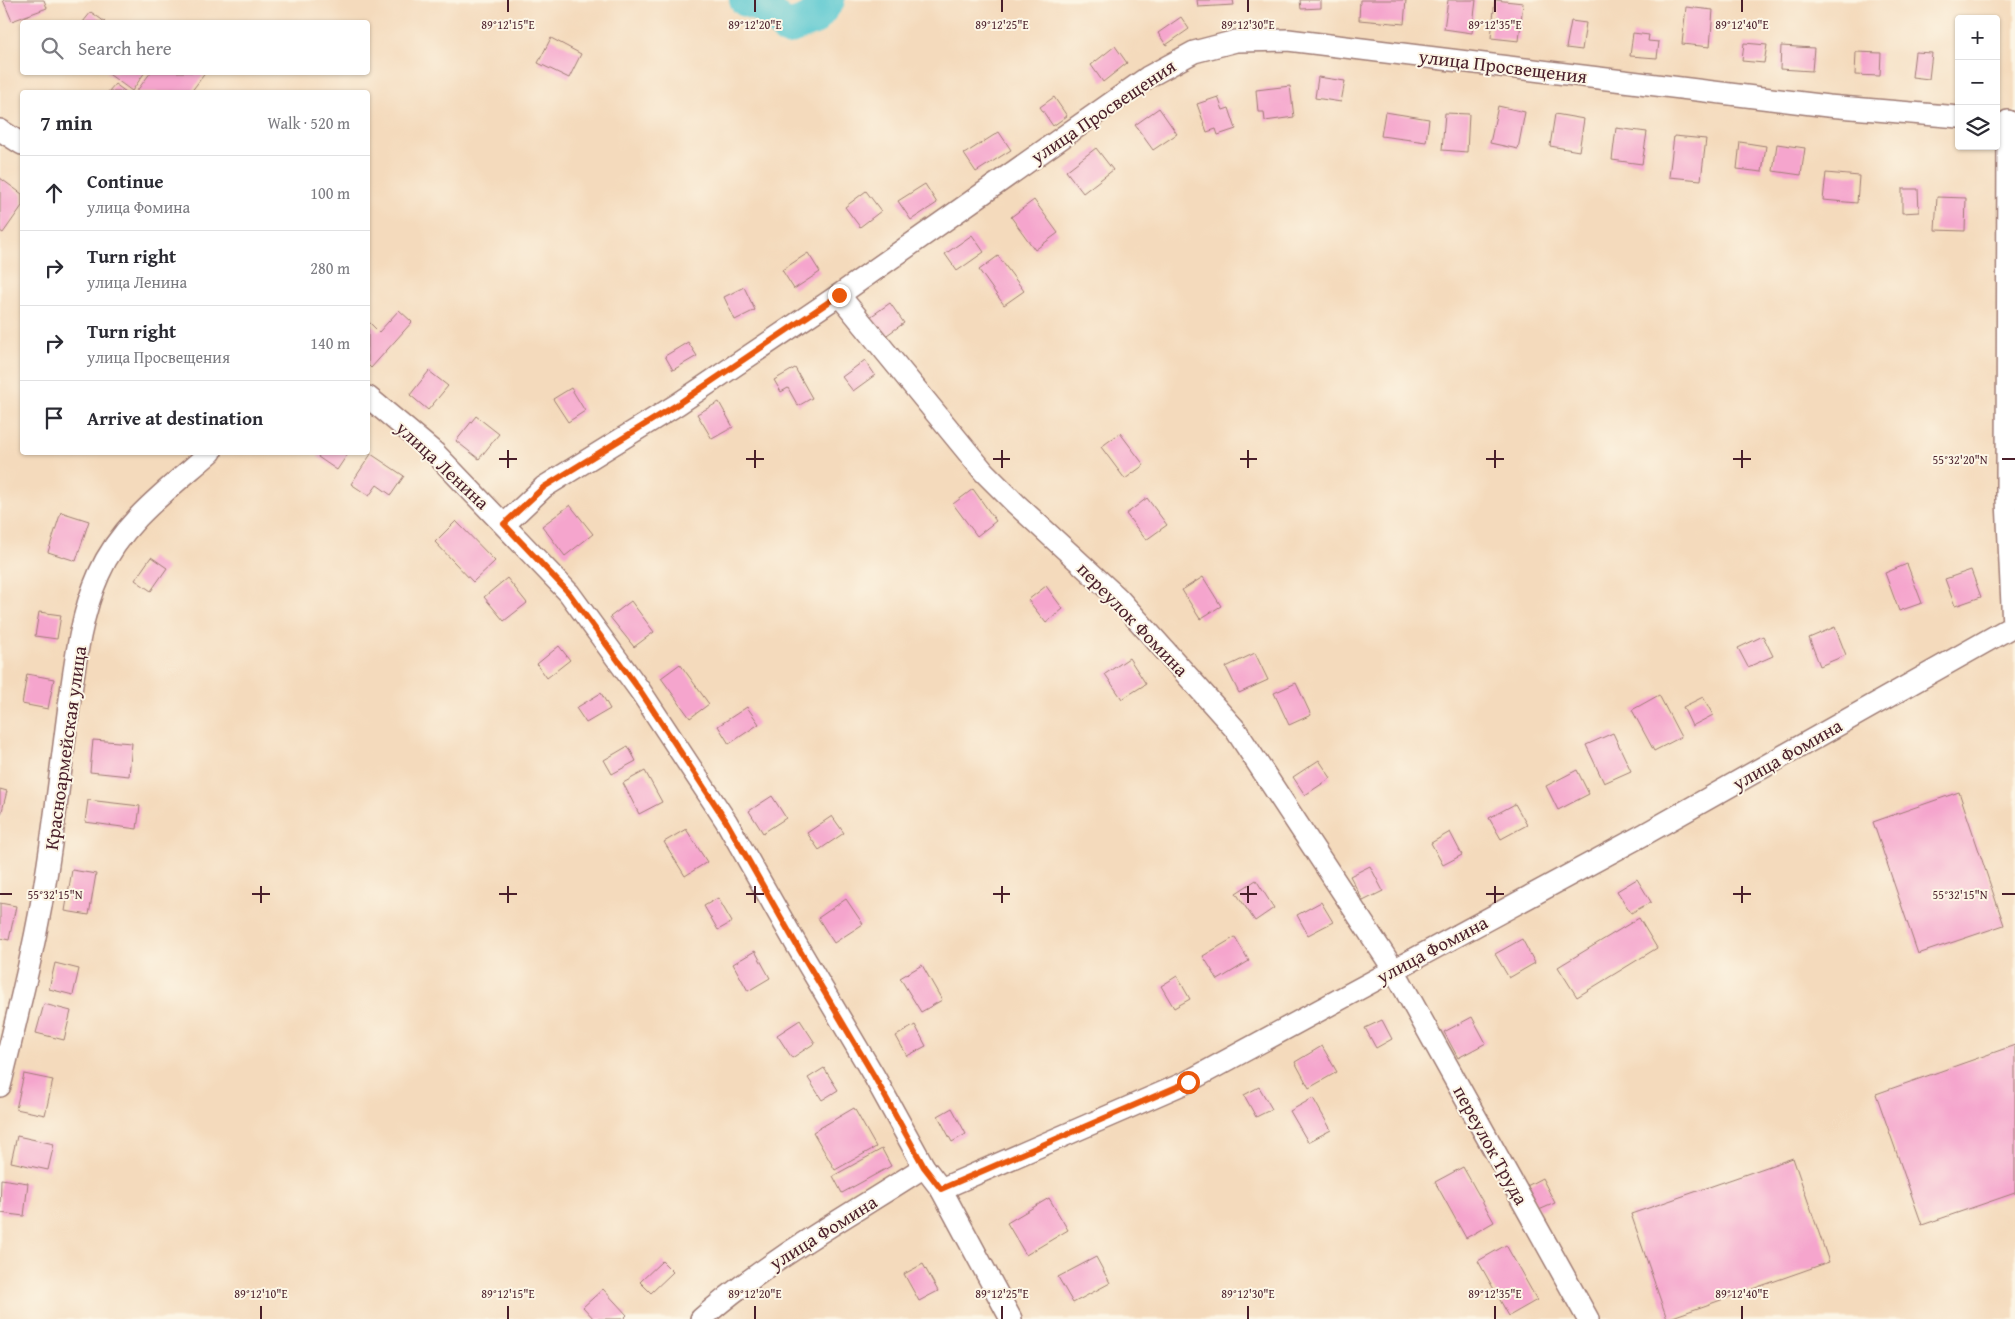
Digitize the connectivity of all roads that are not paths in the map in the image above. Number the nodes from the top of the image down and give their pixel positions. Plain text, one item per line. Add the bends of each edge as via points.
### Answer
1 (1955, 117) edge
2 (2007, 121) edge
3 (0, 130) edge
4 (20, 143) edge
5 (839, 295) junction
6 (370, 399) edge
7 (208, 455) edge
8 (504, 524) junction
9 (2014, 626) edge
10 (1394, 970) junction
11 (0, 1086) edge
12 (924, 1167) junction
13 (941, 1189) junction
14 (701, 1319) edge
15 (1011, 1319) edge
16 (1588, 1319) edge

1 - 5 street, улица Просвещения via 1828,106 1288,40 1236,42 1194,52 1148,77
2 - 9 street via 2007,500
3 - 4 street
5 - 8 street, улица Просвещения via 678,404 544,487
5 - 10 street, переулок Фомина via 984,472 1118,598 1235,729
6 - 8 street, улица Ленина via 435,454
7 - 11 street, Красноармейская улица via 151,504 121,536 99,573 74,673 48,865 28,974
8 - 12 street, улица Ленина via 569,593 641,692 721,813
9 - 10 street, улица Фомина via 1645,834
10 - 13 street, улица Фомина via 1188,1082
10 - 16 street, переулок Труда
12 - 13 street, улица Ленина
12 - 14 street, улица Фомина via 787,1253
13 - 15 street, улица Ленина

